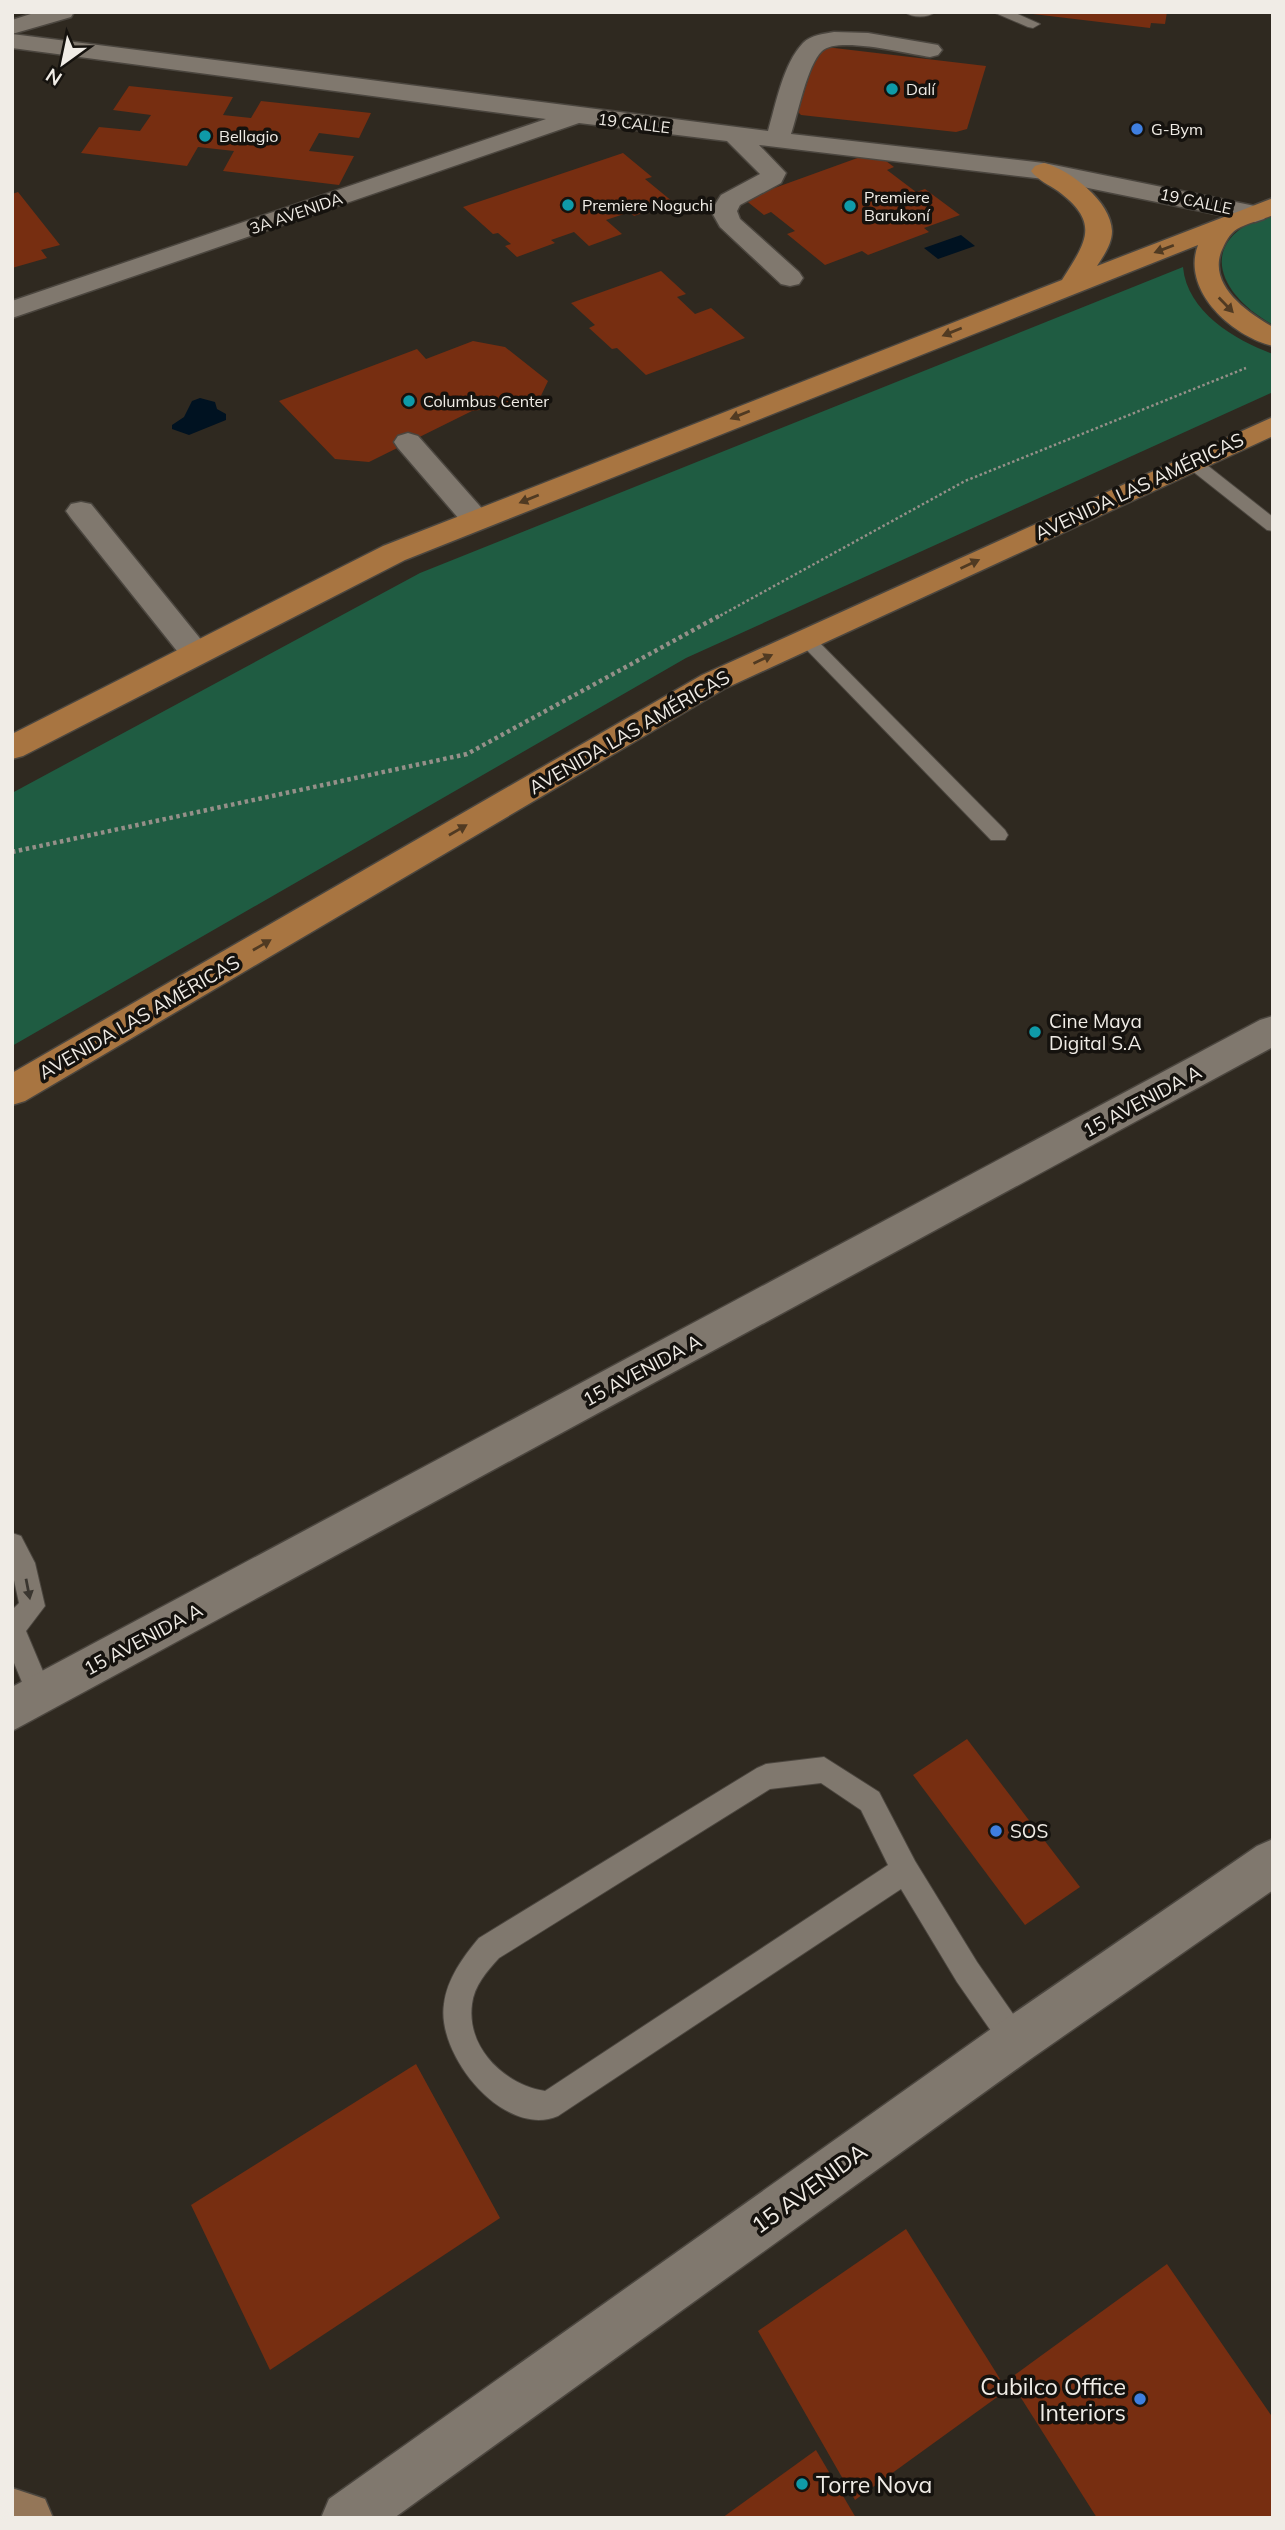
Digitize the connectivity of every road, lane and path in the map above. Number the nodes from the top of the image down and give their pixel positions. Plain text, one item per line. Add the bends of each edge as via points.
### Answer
1 (63, 12) edge
2 (912, 12) edge
3 (928, 12) edge
4 (1000, 12) edge
5 (1033, 24) dead end
6 (12, 27) edge
7 (12, 41) edge
8 (930, 50) dead end
9 (579, 116) junction
10 (734, 134) junction
11 (777, 139) junction
12 (1044, 171) junction
13 (1264, 210) edge
14 (1227, 225) junction
15 (790, 278) dead end
16 (1073, 284) junction
17 (12, 310) edge
18 (1273, 338) edge
19 (1249, 367) dead end
20 (1273, 425) edge
21 (408, 442) dead end
22 (1192, 462) junction
23 (81, 511) dead end
24 (476, 520) junction
25 (1273, 526) edge
26 (806, 639) junction
27 (196, 654) junction
28 (12, 748) edge
29 (998, 835) dead end
30 (12, 852) edge
31 (1273, 1030) edge
32 (12, 1091) edge
33 (12, 1544) edge
34 (13, 1629) edge
35 (26, 1703) edge
36 (1273, 1862) edge
37 (905, 1870) junction
38 (1015, 2041) junction
39 (12, 2515) edge
40 (26, 2518) edge
41 (348, 2518) edge

1 - 6 street
2 - 3 lane
4 - 5 lane
7 - 9 street, 19 CALLE
8 - 11 street via 844,38 821,40 812,47
9 - 10 street, 19 CALLE
9 - 17 street, 3A AVENIDA
10 - 11 street, 19 CALLE
10 - 15 street via 773,173 772,178 730,200 724,211 729,222
11 - 12 street, 19 CALLE
12 - 13 street, 19 CALLE
12 - 16 main road via 1079,194 1093,212 1099,233 1097,245
13 - 14 main road
14 -> 16 main road
14 -> 18 main road via 1212,242 1205,261 1209,281 1221,302 1242,321
16 -> 24 main road
19 - 30 path via 965,481 467,754
20 - 22 main road, AVENIDA LAS AMÉRICAS
21 - 24 street
22 - 25 lane
26 -> 22 main road, AVENIDA LAS AMÉRICAS
23 - 27 street
24 - 27 main road via 394,553
26 - 29 lane
32 -> 26 main road, AVENIDA LAS AMÉRICAS via 713,681
27 - 28 main road
31 - 35 street, 15 AVENIDA A
33 -> 34 lane via 23,1563 32,1606
34 - 35 lane
36 - 38 street, 15 AVENIDA
37 - 37 lane via 870,1801 824,1770 766,1777 489,1948 460,1991 463,2047 494,2086 519,2100 548,2106
37 - 38 lane
38 - 41 street, 15 AVENIDA
39 - 40 main road

